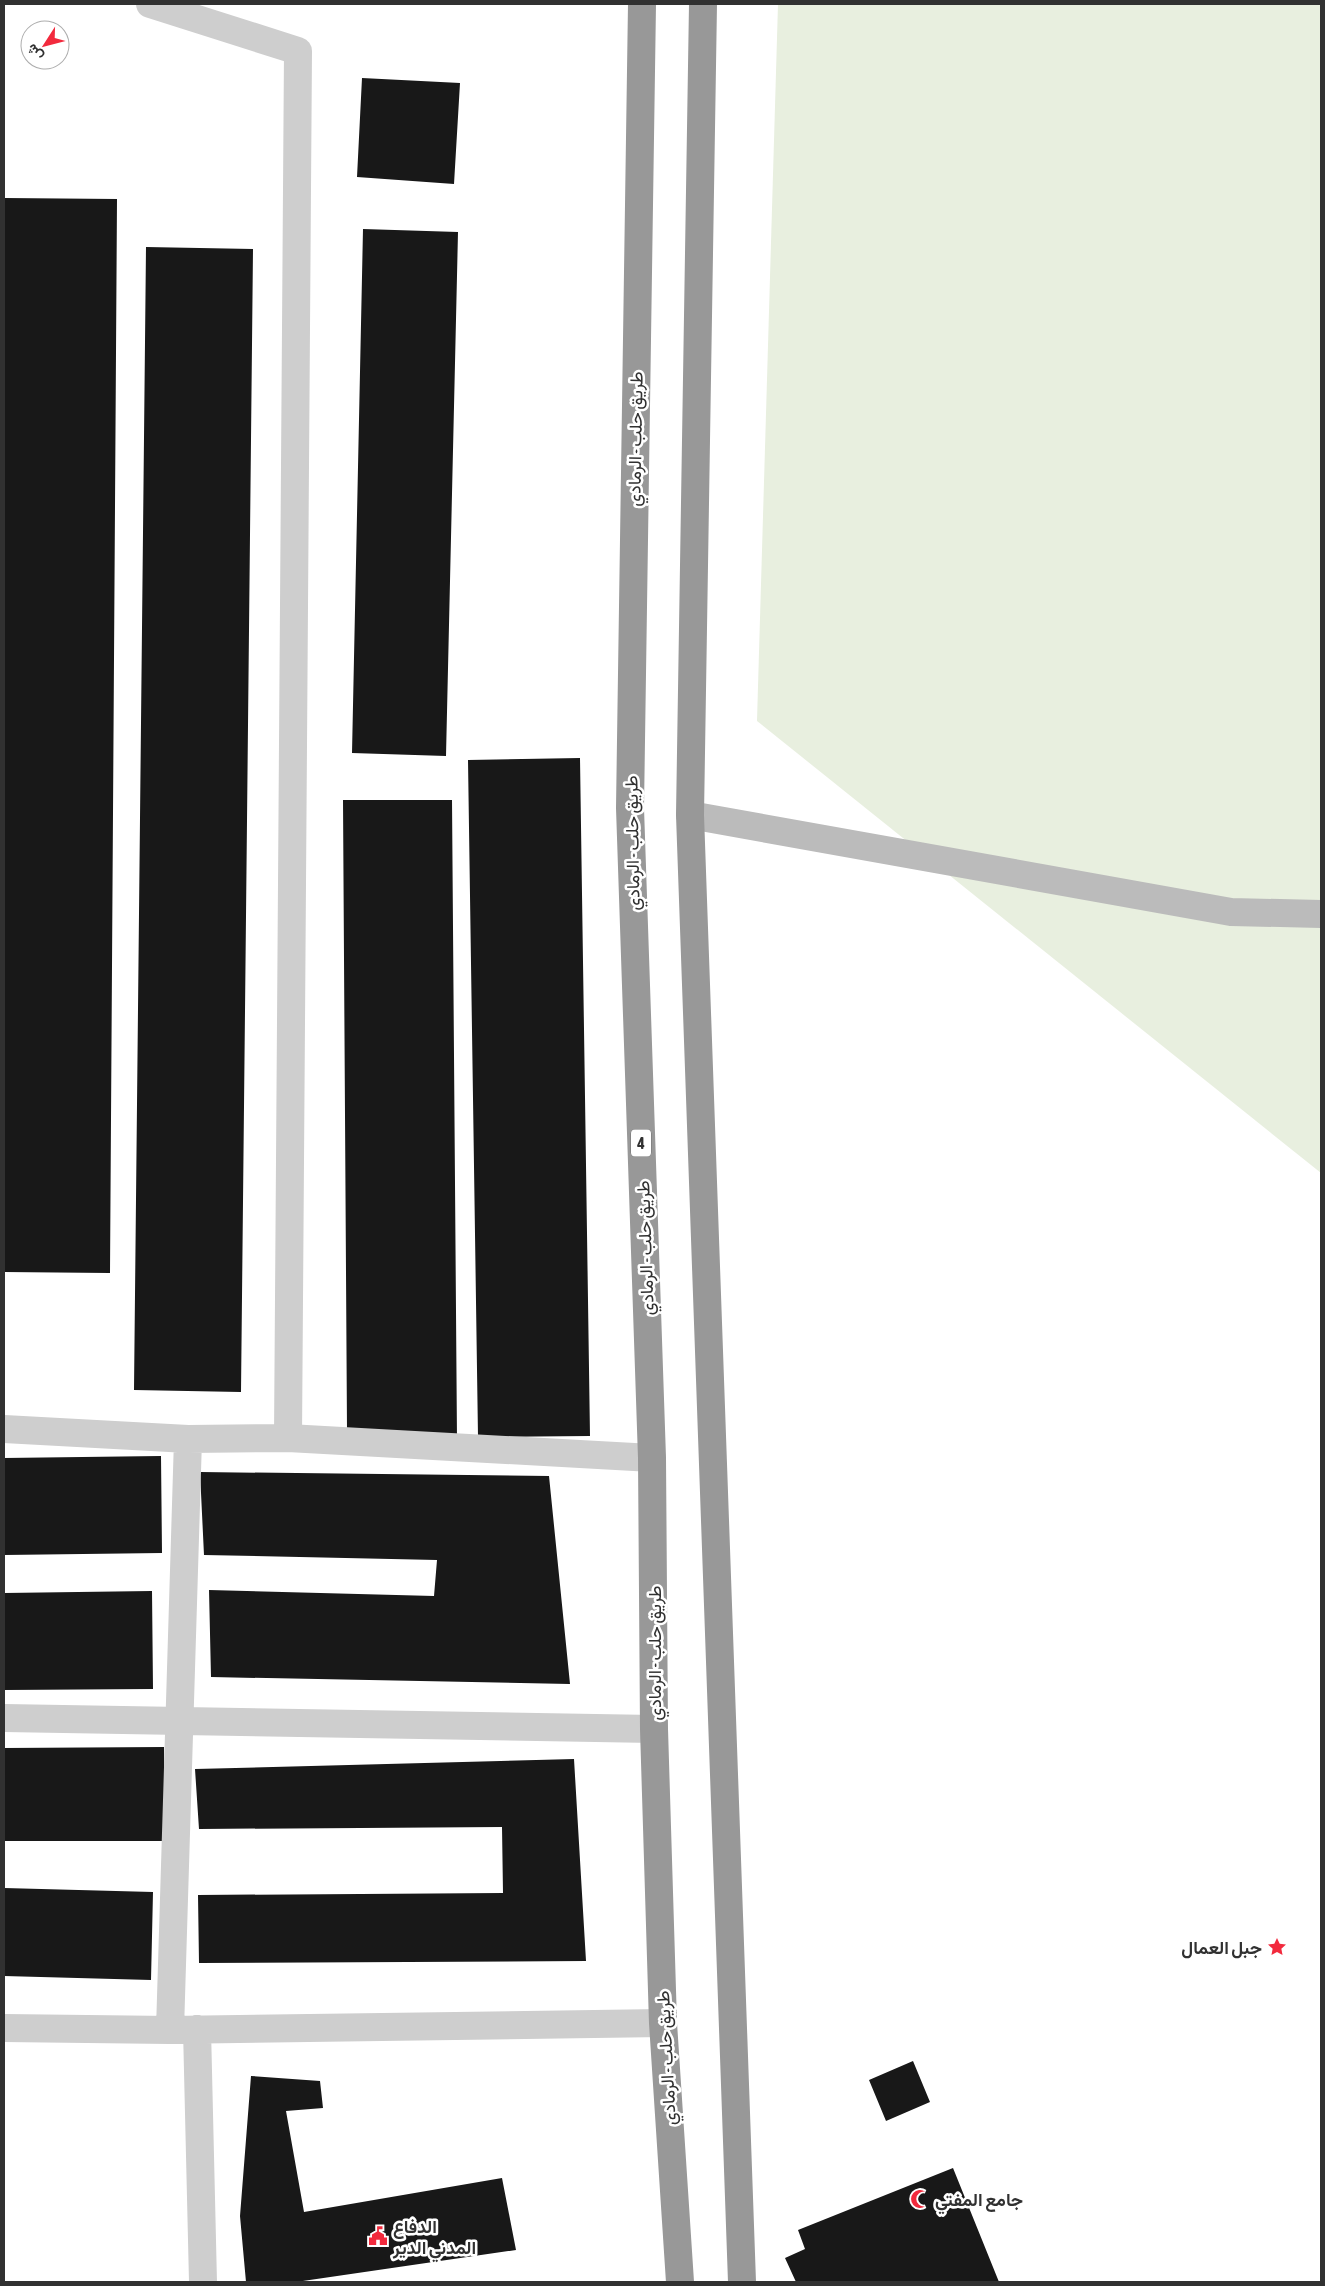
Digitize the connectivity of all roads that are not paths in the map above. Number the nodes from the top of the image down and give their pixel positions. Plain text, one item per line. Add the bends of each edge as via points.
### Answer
1 (150, 4) edge
2 (642, 4) edge
3 (703, 4) edge
4 (690, 814) junction
5 (1321, 914) edge
6 (4, 1429) edge
7 (288, 1438) junction
8 (188, 1439) junction
9 (652, 1458) junction
10 (4, 1718) edge
11 (180, 1719) junction
12 (654, 1729) junction
13 (663, 2023) junction
14 (4, 2028) edge
15 (197, 2029) junction
16 (170, 2030) junction
17 (203, 2282) edge
18 (680, 2282) edge
19 (742, 2282) edge

1 - 7 street via 298,50
2 - 9 highway, طريق حلب - الرمادي / 4 via 630,808
3 - 4 highway
4 - 5 street via 1231,912
4 - 19 highway
6 - 8 street
7 - 8 street
7 - 9 street
8 - 11 street
9 - 12 highway, طريق حلب - الرمادي / 4
10 - 11 street
11 - 12 street
11 - 16 street
12 - 13 highway, طريق حلب - الرمادي / 4
13 - 15 street
13 - 18 highway, طريق حلب - الرمادي / 4
14 - 16 street
15 - 16 street
15 - 17 street

